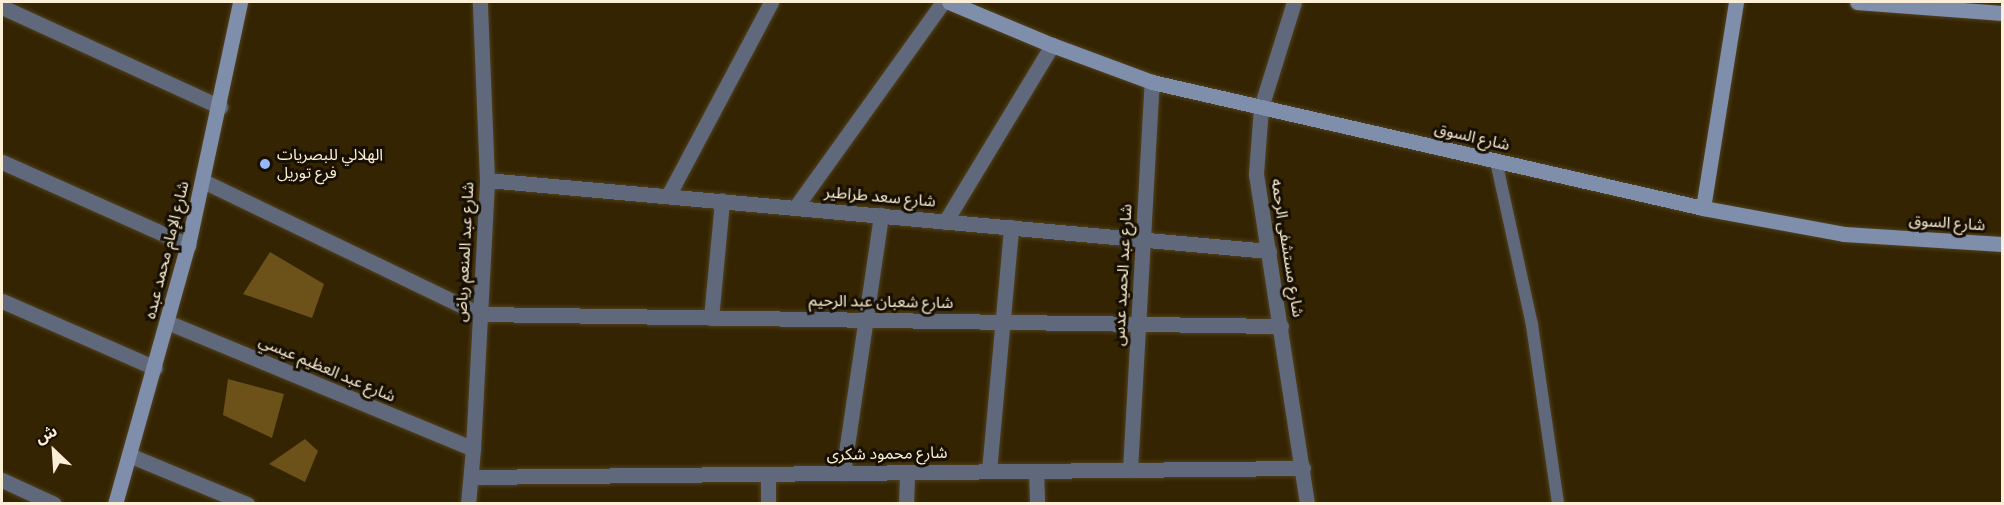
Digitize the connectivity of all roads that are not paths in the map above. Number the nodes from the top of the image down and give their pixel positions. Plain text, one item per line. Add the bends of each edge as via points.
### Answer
1 (240, 2) edge
2 (480, 2) edge
3 (771, 2) edge
4 (943, 2) edge
5 (949, 2) edge
6 (1294, 2) edge
7 (1736, 2) edge
8 (1857, 2) edge
9 (1948, 5) edge
10 (2, 7) edge
11 (2002, 13) edge
12 (1052, 45) junction
13 (1152, 82) junction
14 (220, 106) junction
15 (1261, 107) junction
16 (1496, 161) junction
17 (2, 162) edge
18 (487, 180) junction
19 (203, 181) junction
20 (668, 196) junction
21 (722, 201) junction
22 (795, 208) junction
23 (1703, 208) junction
24 (880, 215) junction
25 (945, 222) junction
26 (1011, 227) junction
27 (1143, 239) junction
28 (2002, 244) edge
29 (188, 245) junction
30 (1269, 251) junction
31 (2, 301) edge
32 (479, 314) junction
33 (711, 318) junction
34 (865, 320) junction
35 (167, 322) junction
36 (1002, 322) junction
37 (1138, 324) junction
38 (1281, 326) junction
39 (155, 368) junction
40 (473, 449) junction
41 (129, 455) junction
42 (1303, 468) junction
43 (1130, 470) junction
44 (989, 471) junction
45 (1036, 471) junction
46 (906, 472) junction
47 (843, 473) junction
48 (768, 474) junction
49 (471, 477) junction
50 (2, 480) edge
51 (54, 504) edge
52 (115, 504) edge
53 (247, 504) edge
54 (468, 504) edge
55 (768, 504) edge
56 (906, 504) edge
57 (1037, 504) edge
58 (1307, 504) edge
59 (1557, 504) edge

1 - 14 main road, شارع الإمام محمد عبده
2 - 18 street, شارع عبد المنعم رياض
3 - 20 street
4 - 22 street
5 - 12 main road, شارع السوق
6 - 15 street, شارع مستشفى الرحمه
7 - 23 main road
8 - 9 main road
9 - 11 main road
10 - 14 street
12 - 13 main road, شارع السوق
12 - 25 street
13 - 15 main road, شارع السوق
13 - 27 street, شارع عبد الحميد عدس
14 - 19 main road, شارع الإمام محمد عبده
15 - 16 main road, شارع السوق
15 - 30 street, شارع مستشفى الرحمه via 1256,174
16 - 23 main road, شارع السوق
16 - 59 lane via 1532,325
17 - 29 street
18 - 20 street, شارع سعد طراطير
18 - 32 street, شارع عبد المنعم رياض
19 - 29 main road, شارع الإمام محمد عبده
19 - 32 street
20 - 21 street, شارع سعد طراطير
21 - 22 street, شارع سعد طراطير
21 - 33 street
22 - 24 street, شارع سعد طراطير
23 - 28 main road, شارع السوق via 1844,234
24 - 25 street, شارع سعد طراطير
24 - 34 street
25 - 26 street, شارع سعد طراطير
26 - 27 street, شارع سعد طراطير
26 - 36 street
27 - 30 street, شارع سعد طراطير
27 - 37 street, شارع عبد الحميد عدس
29 - 35 main road, شارع الإمام محمد عبده
30 - 38 street, شارع مستشفى الرحمه
31 - 39 street
32 - 33 street, شارع شعبان عبد الرحيم
32 - 40 street, شارع عبد المنعم رياض
33 - 34 street, شارع شعبان عبد الرحيم
34 - 36 street, شارع شعبان عبد الرحيم
34 - 47 street
35 - 39 main road, شارع الإمام محمد عبده
35 - 40 street, شارع عبد العظيم عيسي
36 - 37 street, شارع شعبان عبد الرحيم
36 - 44 street
37 - 38 street, شارع شعبان عبد الرحيم
37 - 43 street, شارع عبد الحميد عدس
38 - 42 street, شارع مستشفى الرحمه
39 - 41 main road, شارع الإمام محمد عبده
40 - 49 street, شارع عبد المنعم رياض
41 - 52 main road, شارع الإمام محمد عبده
41 - 53 street
42 - 43 street, شارع محمود شكرى
42 - 58 street, شارع مستشفى الرحمه
43 - 45 street, شارع محمود شكرى
44 - 45 street, شارع محمود شكرى
44 - 46 street, شارع محمود شكرى
45 - 57 street
46 - 47 street, شارع محمود شكرى
46 - 56 street
47 - 48 street, شارع محمود شكرى
48 - 49 street, شارع محمود شكرى
48 - 55 street
49 - 54 street, شارع عبد المنعم رياض
50 - 51 street

